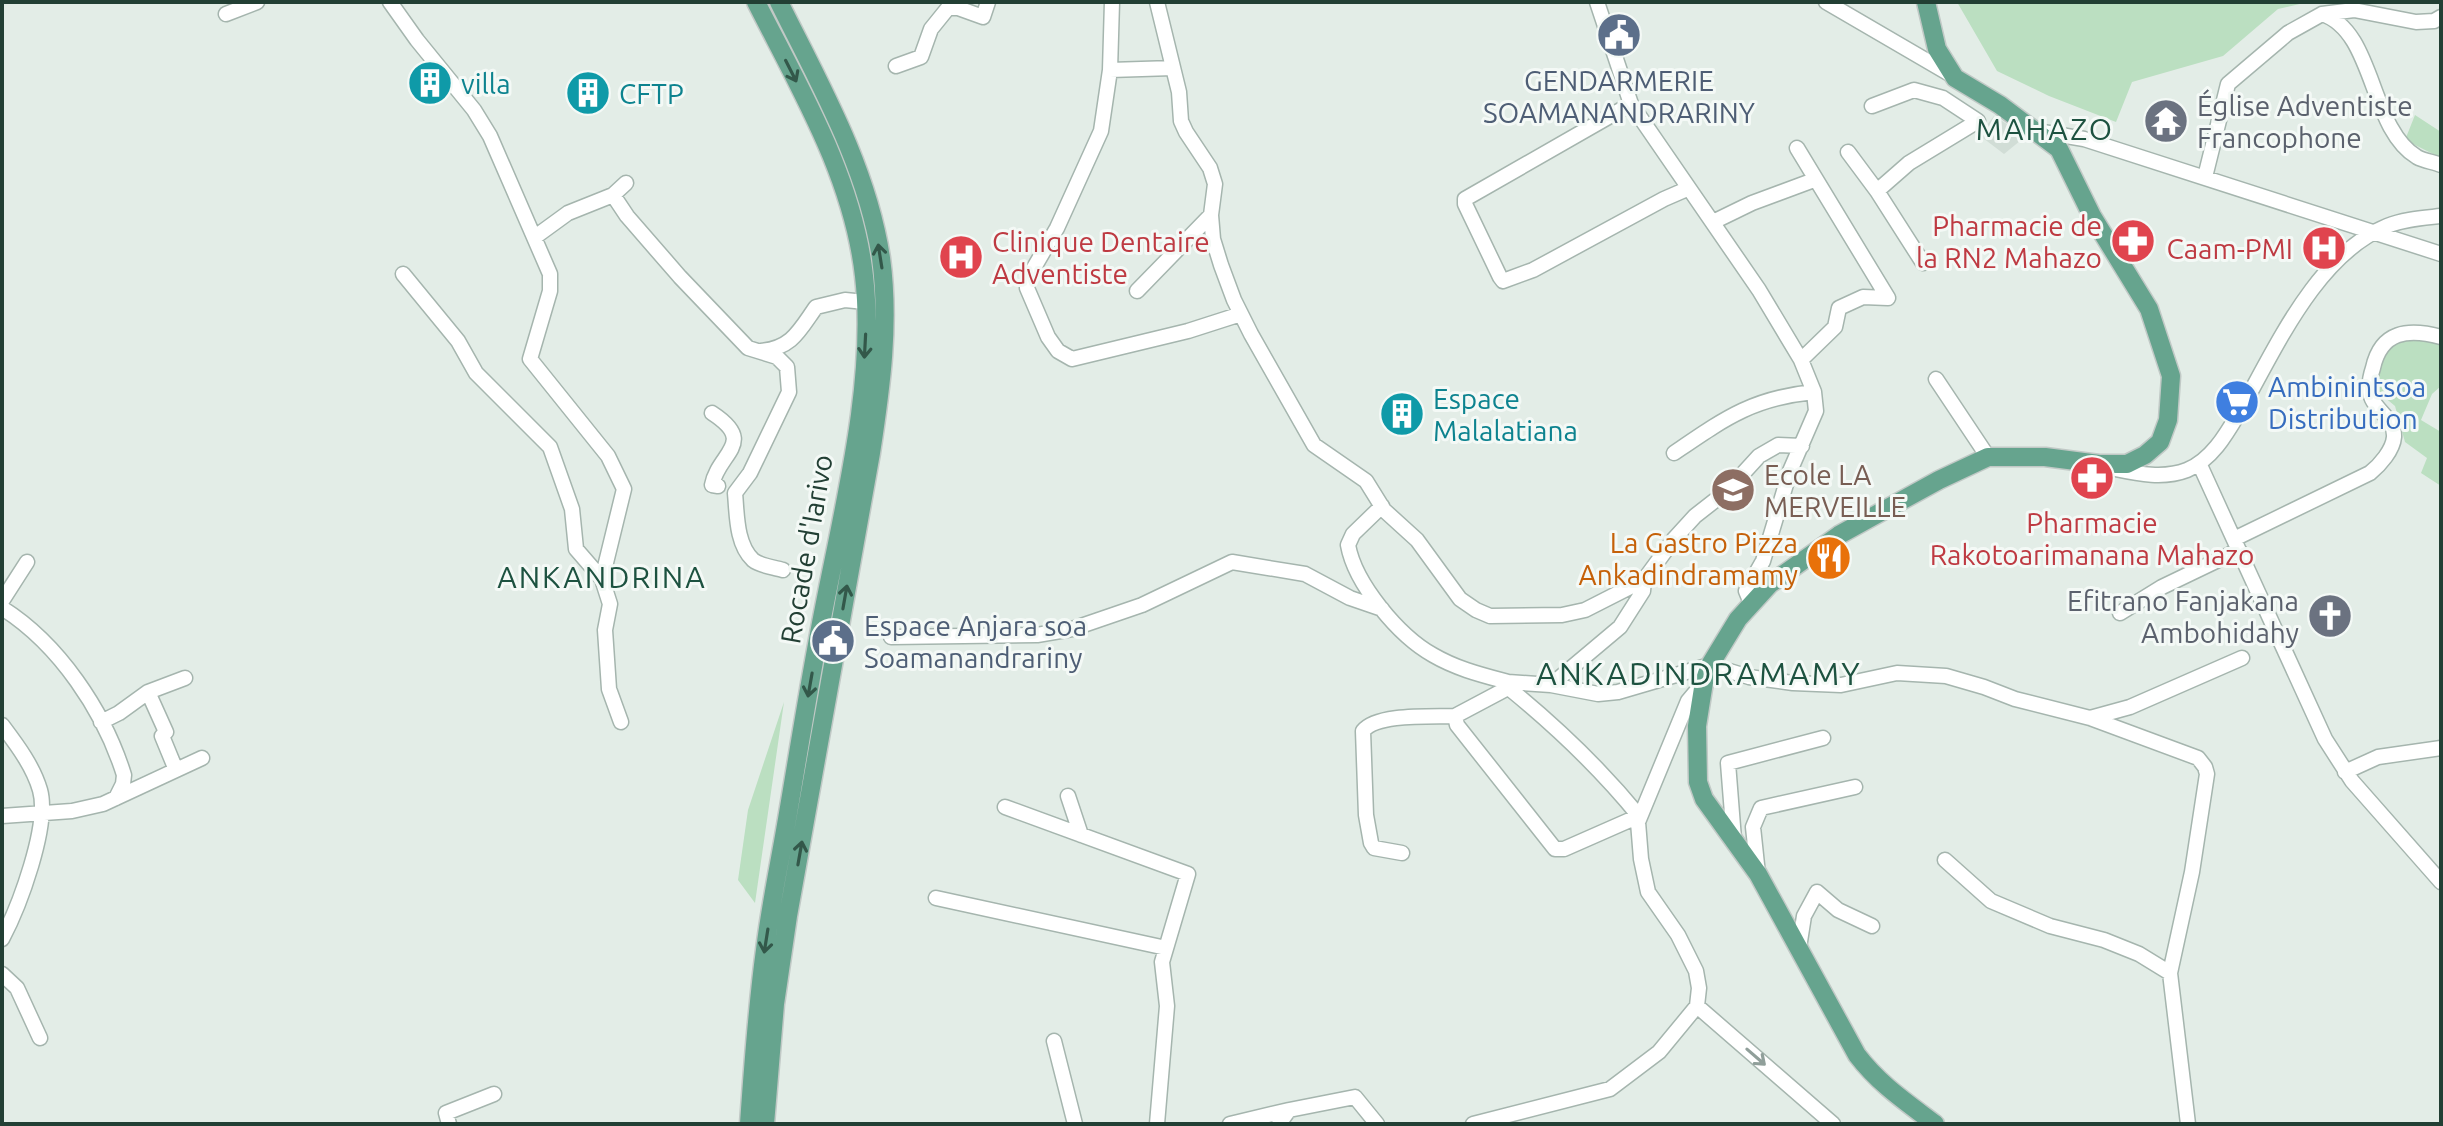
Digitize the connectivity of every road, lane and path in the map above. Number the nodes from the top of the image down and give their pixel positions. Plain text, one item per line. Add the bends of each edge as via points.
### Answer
1 (257, 2) edge
2 (390, 2) edge
3 (756, 2) edge
4 (779, 2) edge
5 (988, 2) edge
6 (1112, 2) edge
7 (1157, 2) edge
8 (1597, 2) edge
9 (1826, 2) edge
10 (1926, 2) edge
11 (226, 14) dead end
12 (2322, 14) junction
13 (2441, 17) edge
14 (896, 66) dead end
15 (1173, 68) junction
16 (1110, 70) junction
17 (1955, 78) junction
18 (1631, 104) junction
19 (2000, 105) junction
20 (1872, 106) dead end
21 (1978, 121) junction
22 (2037, 131) junction
23 (1797, 148) dead end
24 (1848, 152) dead end
25 (2441, 165) edge
26 (2205, 177) junction
27 (1814, 180) junction
28 (626, 183) dead end
29 (1687, 189) junction
30 (1877, 191) junction
31 (613, 195) junction
32 (1211, 215) junction
33 (2441, 216) edge
34 (1713, 222) junction
35 (2374, 232) junction
36 (535, 237) junction
37 (2441, 254) edge
38 (1923, 263) dead end
39 (403, 274) dead end
40 (1137, 291) dead end
41 (865, 302) junction
42 (1241, 314) junction
43 (2441, 337) edge
44 (757, 351) junction
45 (1801, 360) junction
46 (1936, 379) dead end
47 (1814, 392) junction
48 (712, 413) dead end
49 (1802, 446) junction
50 (1674, 453) dead end
51 (1988, 457) junction
52 (2199, 463) junction
53 (2099, 464) junction
54 (718, 486) dead end
55 (1382, 506) junction
56 (2237, 544) junction
57 (27, 562) dead end
58 (783, 570) dead end
59 (602, 579) junction
60 (1644, 580) junction
61 (2, 601) edge
62 (1751, 603) junction
63 (2, 608) edge
64 (1382, 610) junction
65 (2120, 613) dead end
66 (891, 637) dead end
67 (2242, 658) dead end
68 (1707, 674) junction
69 (185, 678) dead end
70 (1508, 682) junction
71 (1551, 685) junction
72 (148, 692) junction
73 (1455, 716) junction
74 (2090, 718) junction
75 (101, 722) junction
76 (621, 722) dead end
77 (2, 725) edge
78 (1823, 738) dead end
79 (2441, 748) edge
80 (202, 758) dead end
81 (176, 770) junction
82 (2345, 772) junction
83 (1855, 787) dead end
84 (1068, 796) dead end
85 (116, 798) junction
86 (1005, 807) dead end
87 (43, 813) junction
88 (2, 816) edge
89 (1639, 816) junction
90 (1081, 835) junction
91 (1734, 839) junction
92 (1402, 853) dead end
93 (1945, 860) dead end
94 (1758, 874) junction
95 (2441, 882) edge
96 (936, 898) dead end
97 (1872, 926) dead end
98 (2, 939) edge
99 (1166, 948) junction
100 (1799, 948) junction
101 (2170, 973) junction
102 (2, 974) edge
103 (1697, 1006) junction
104 (40, 1038) dead end
105 (1054, 1041) dead end
106 (494, 1094) dead end
107 (1289, 1110) junction
108 (449, 1124) edge
109 (749, 1124) edge
110 (765, 1124) edge
111 (1075, 1124) edge
112 (1157, 1124) edge
113 (1230, 1124) edge
114 (1279, 1124) edge
115 (1377, 1124) edge
116 (1473, 1124) edge
117 (1833, 1124) edge
118 (1935, 1124) edge
119 (2188, 1124) edge

1 - 11 street
2 - 36 street via 474,110
3 -> 41 main road, Rocade d'Iarivo via 842,182 856,233
110 -> 4 main road, Rocade d'Iarivo via 775,1004 871,453 885,326 881,257 864,190 838,122
5 - 14 street via 983,17 948,8 931,29 921,57
6 - 16 street
7 - 15 street
8 - 18 street
9 - 17 street
10 - 17 main road via 1937,49
12 - 13 street via 2354,10 2416,22
12 - 25 street via 2337,19 2356,47 2399,141 2418,157
12 - 26 street via 2288,33 2228,84
15 - 16 street
15 - 32 street via 1186,132 1215,184
16 - 42 street via 1096,145 1028,278 1027,288 1048,337 1072,359
17 - 19 main road
18 - 29 street
18 - 29 street via 1465,199 1500,277 1511,280 1533,270
19 - 21 street
19 - 22 main road
20 - 21 street via 1914,90 1943,98
21 - 30 street via 1909,163
22 - 26 street via 2084,139
22 - 53 main road via 2059,149 2092,216 2149,309 2171,376 2168,420 2160,442 2127,464
23 - 27 street
24 - 30 street
26 - 35 street
27 - 34 street
27 - 45 street via 1888,298 1863,297 1839,308 1835,327
28 - 31 street
29 - 34 street
30 - 38 street
31 - 36 street via 568,213
31 - 44 street via 680,277 748,348
32 - 40 street
32 - 42 street via 1217,252
33 - 35 street
34 - 45 street
35 - 37 street
35 - 52 street via 2335,263 2310,292 2232,425
36 - 59 street via 550,274 550,291 530,359 608,456 624,489
39 - 59 street via 458,341 476,373 550,447 572,509 576,549
41 - 44 street via 845,300 816,307 794,338 778,349
41 -> 109 main road, Rocade d'Iarivo via 862,393 765,948
42 - 55 street via 1314,445 1356,472
43 - 56 street via 2404,333 2386,340 2377,351 2372,398 2390,422 2394,438 2382,463
44 - 58 street via 777,357 787,367 789,392 735,493 740,538 760,564
45 - 47 street
46 - 51 street
47 - 49 street via 1816,411
47 - 50 street via 1749,406
48 - 54 street via 726,422 733,436 732,451 713,478 712,485
49 - 60 street via 1778,445 1759,456 1695,516
49 - 62 street via 1763,561 1746,591
51 - 53 main road
51 - 62 main road via 1839,535
52 - 53 street via 2162,476
52 - 56 street
55 - 60 street via 1417,540 1460,599 1490,616 1585,610
55 - 64 street via 1348,545 1354,566
56 - 65 street
56 - 82 street via 2315,720
57 - 61 street
59 - 76 street via 610,604 605,630 609,689
60 - 71 street via 1643,591 1620,627
62 - 68 main road
63 - 75 street via 53,653
64 - 66 street via 1305,574 1232,562 1142,605 1072,629 1037,635
64 - 70 street via 1431,654 1466,671
67 - 74 street via 2130,707
68 - 71 street via 1598,694
68 - 74 street via 1841,685 1897,673 1946,676
68 - 89 street via 1688,701
68 - 91 main road via 1697,726 1698,782 1704,799
69 - 72 street
70 - 71 street
70 - 73 street via 1504,690
70 - 89 street via 1565,734
72 - 75 street
72 - 81 street
73 - 89 street via 1555,849
73 - 92 street via 1385,719 1363,731 1371,843
74 - 101 street via 2198,758 2205,767 2192,872
75 - 85 street via 124,775
77 - 87 street via 40,787
78 - 91 street via 1728,763
79 - 82 street via 2378,757
80 - 81 street
81 - 85 street
82 - 95 street
83 - 94 street via 1761,808 1753,827
84 - 90 street
85 - 87 street
86 - 90 street
87 - 88 street
87 - 98 street via 20,899
89 - 103 street via 1648,892 1696,971
90 - 99 street via 1188,874
91 - 94 main road
93 - 101 street via 1991,901 2139,954
94 - 100 main road
96 - 99 street
97 - 100 street via 1838,910 1817,892 1804,916
99 - 112 street
100 - 118 main road via 1872,1075
101 - 119 street
102 - 104 street via 17,988
103 - 116 street via 1659,1052 1610,1089
103 -> 117 street
105 - 111 street
106 - 108 street via 446,1113
107 - 113 street
107 - 114 street
107 - 115 street via 1355,1097

